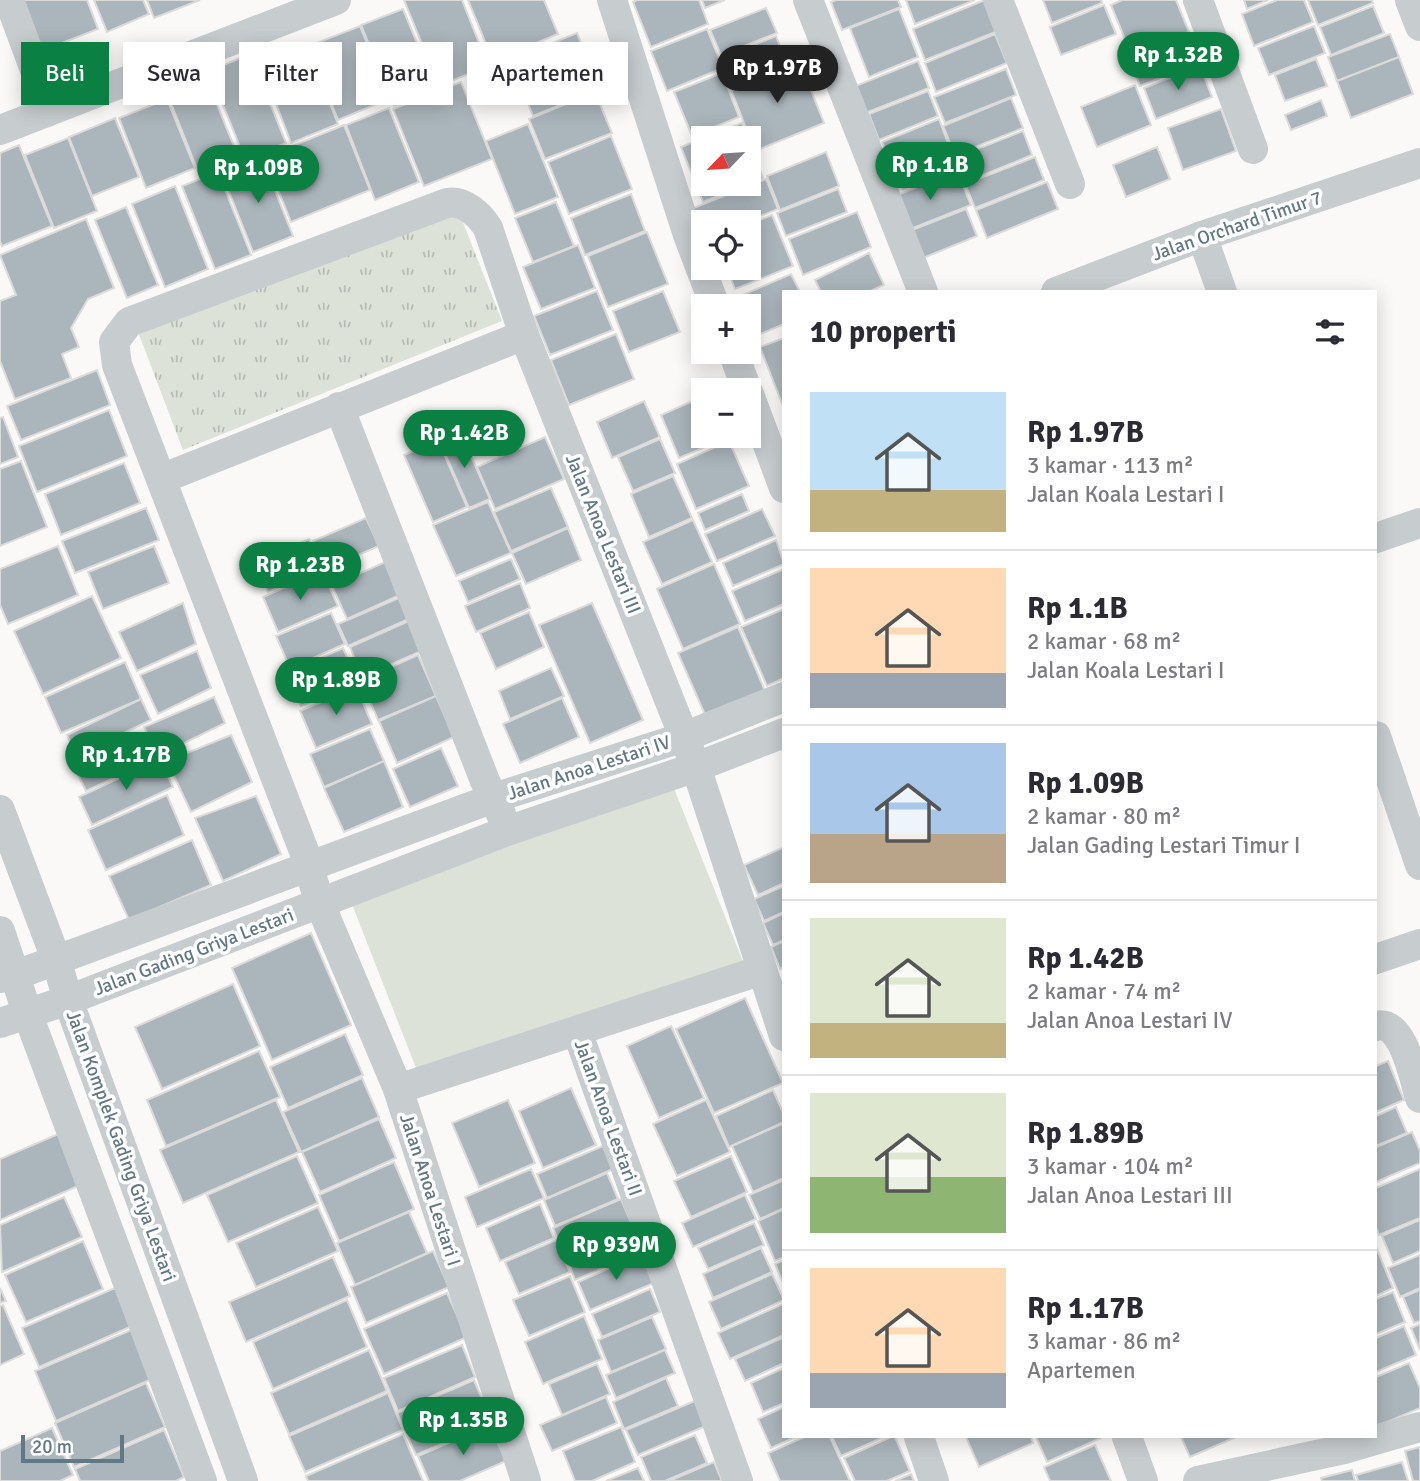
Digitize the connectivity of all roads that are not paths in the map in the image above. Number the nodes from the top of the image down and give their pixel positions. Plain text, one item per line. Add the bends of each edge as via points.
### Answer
1 (9, 0) edge
2 (336, 0) edge
3 (612, 0) edge
4 (808, 0) edge
5 (998, 0) edge
6 (1198, 0) edge
7 (1410, 0) edge
8 (1420, 26) edge
9 (47, 112) junction
10 (0, 130) edge
11 (1254, 149) dead end
12 (1420, 163) edge
13 (1070, 184) dead end
14 (1202, 236) junction
15 (922, 290) edge
16 (1061, 290) edge
17 (1221, 290) edge
18 (710, 294) edge
19 (524, 335) junction
20 (339, 407) junction
21 (761, 416) edge
22 (776, 443) edge
23 (782, 477) edge
24 (160, 479) junction
25 (1420, 523) edge
26 (1377, 538) edge
27 (782, 698) edge
28 (782, 734) edge
29 (684, 737) junction
30 (1377, 739) edge
31 (696, 767) junction
32 (494, 798) junction
33 (0, 810) edge
34 (507, 831) junction
35 (306, 859) junction
36 (1420, 865) edge
37 (320, 904) junction
38 (0, 931) edge
39 (1420, 944) edge
40 (1377, 959) edge
41 (56, 960) junction
42 (762, 970) junction
43 (8, 977) edge
44 (68, 1000) junction
45 (14, 1019) edge
46 (1384, 1027) edge
47 (782, 1030) edge
48 (577, 1031) junction
49 (398, 1089) junction
50 (1420, 1098) edge
51 (1420, 1427) edge
52 (1377, 1436) edge
53 (919, 1438) edge
54 (1126, 1438) edge
55 (1366, 1438) edge
56 (1341, 1443) edge
57 (202, 1481) edge
58 (243, 1481) edge
59 (526, 1481) edge
60 (738, 1481) edge
61 (934, 1481) edge
62 (1143, 1481) edge
63 (1198, 1481) edge

1 - 9 street
2 - 9 street
3 - 18 street
4 - 15 street
5 - 13 street
6 - 11 street
7 - 8 street
9 - 10 street
12 - 14 street, Jalan Orchard Timur 7
14 - 16 street, Jalan Orchard Timur 7
14 - 17 street
19 - 20 street
19 - 24 street, Jalan Anoa Lestari III via 488,228 461,204 447,203 129,322 114,342 117,365
19 - 29 street, Jalan Anoa Lestari III
20 - 24 street
20 - 32 street, Jalan Anoa Lestari IV
21 - 22 street
22 - 23 street
24 - 35 street
25 - 26 street
27 - 29 street, Jalan Anoa Lestari IV
28 - 31 street
29 - 31 street
29 - 32 street, Jalan Anoa Lestari IV
30 - 36 street
31 - 34 street
31 - 42 street
32 - 34 street, Jalan Anoa Lestari IV
32 - 35 street, Jalan Anoa Lestari IV
33 - 41 street, Jalan Komplek Gading Griya Lestari
34 - 37 street
35 - 37 street, Jalan Anoa Lestari I
35 - 41 street, Jalan Gading Griya Lestari
37 - 44 street, Jalan Gading Griya Lestari
37 - 49 street, Jalan Anoa Lestari I
38 - 43 street, Jalan Komplek Gading Griya Lestari
39 - 40 street
41 - 43 street, Jalan Gading Griya Lestari
41 - 44 street, Jalan Komplek Gading Griya Lestari
42 - 47 street
42 - 48 street
43 - 45 street, Jalan Komplek Gading Griya Lestari
44 - 45 street, Jalan Gading Griya Lestari
44 - 58 street, Jalan Komplek Gading Griya Lestari
45 - 57 street, Jalan Komplek Gading Griya Lestari
46 - 50 street via 1401,1040
48 - 49 street
48 - 60 street, Jalan Anoa Lestari II
49 - 59 street, Jalan Anoa Lestari I
51 - 52 street
53 - 61 street
54 - 62 street
55 - 56 street
56 - 63 street

